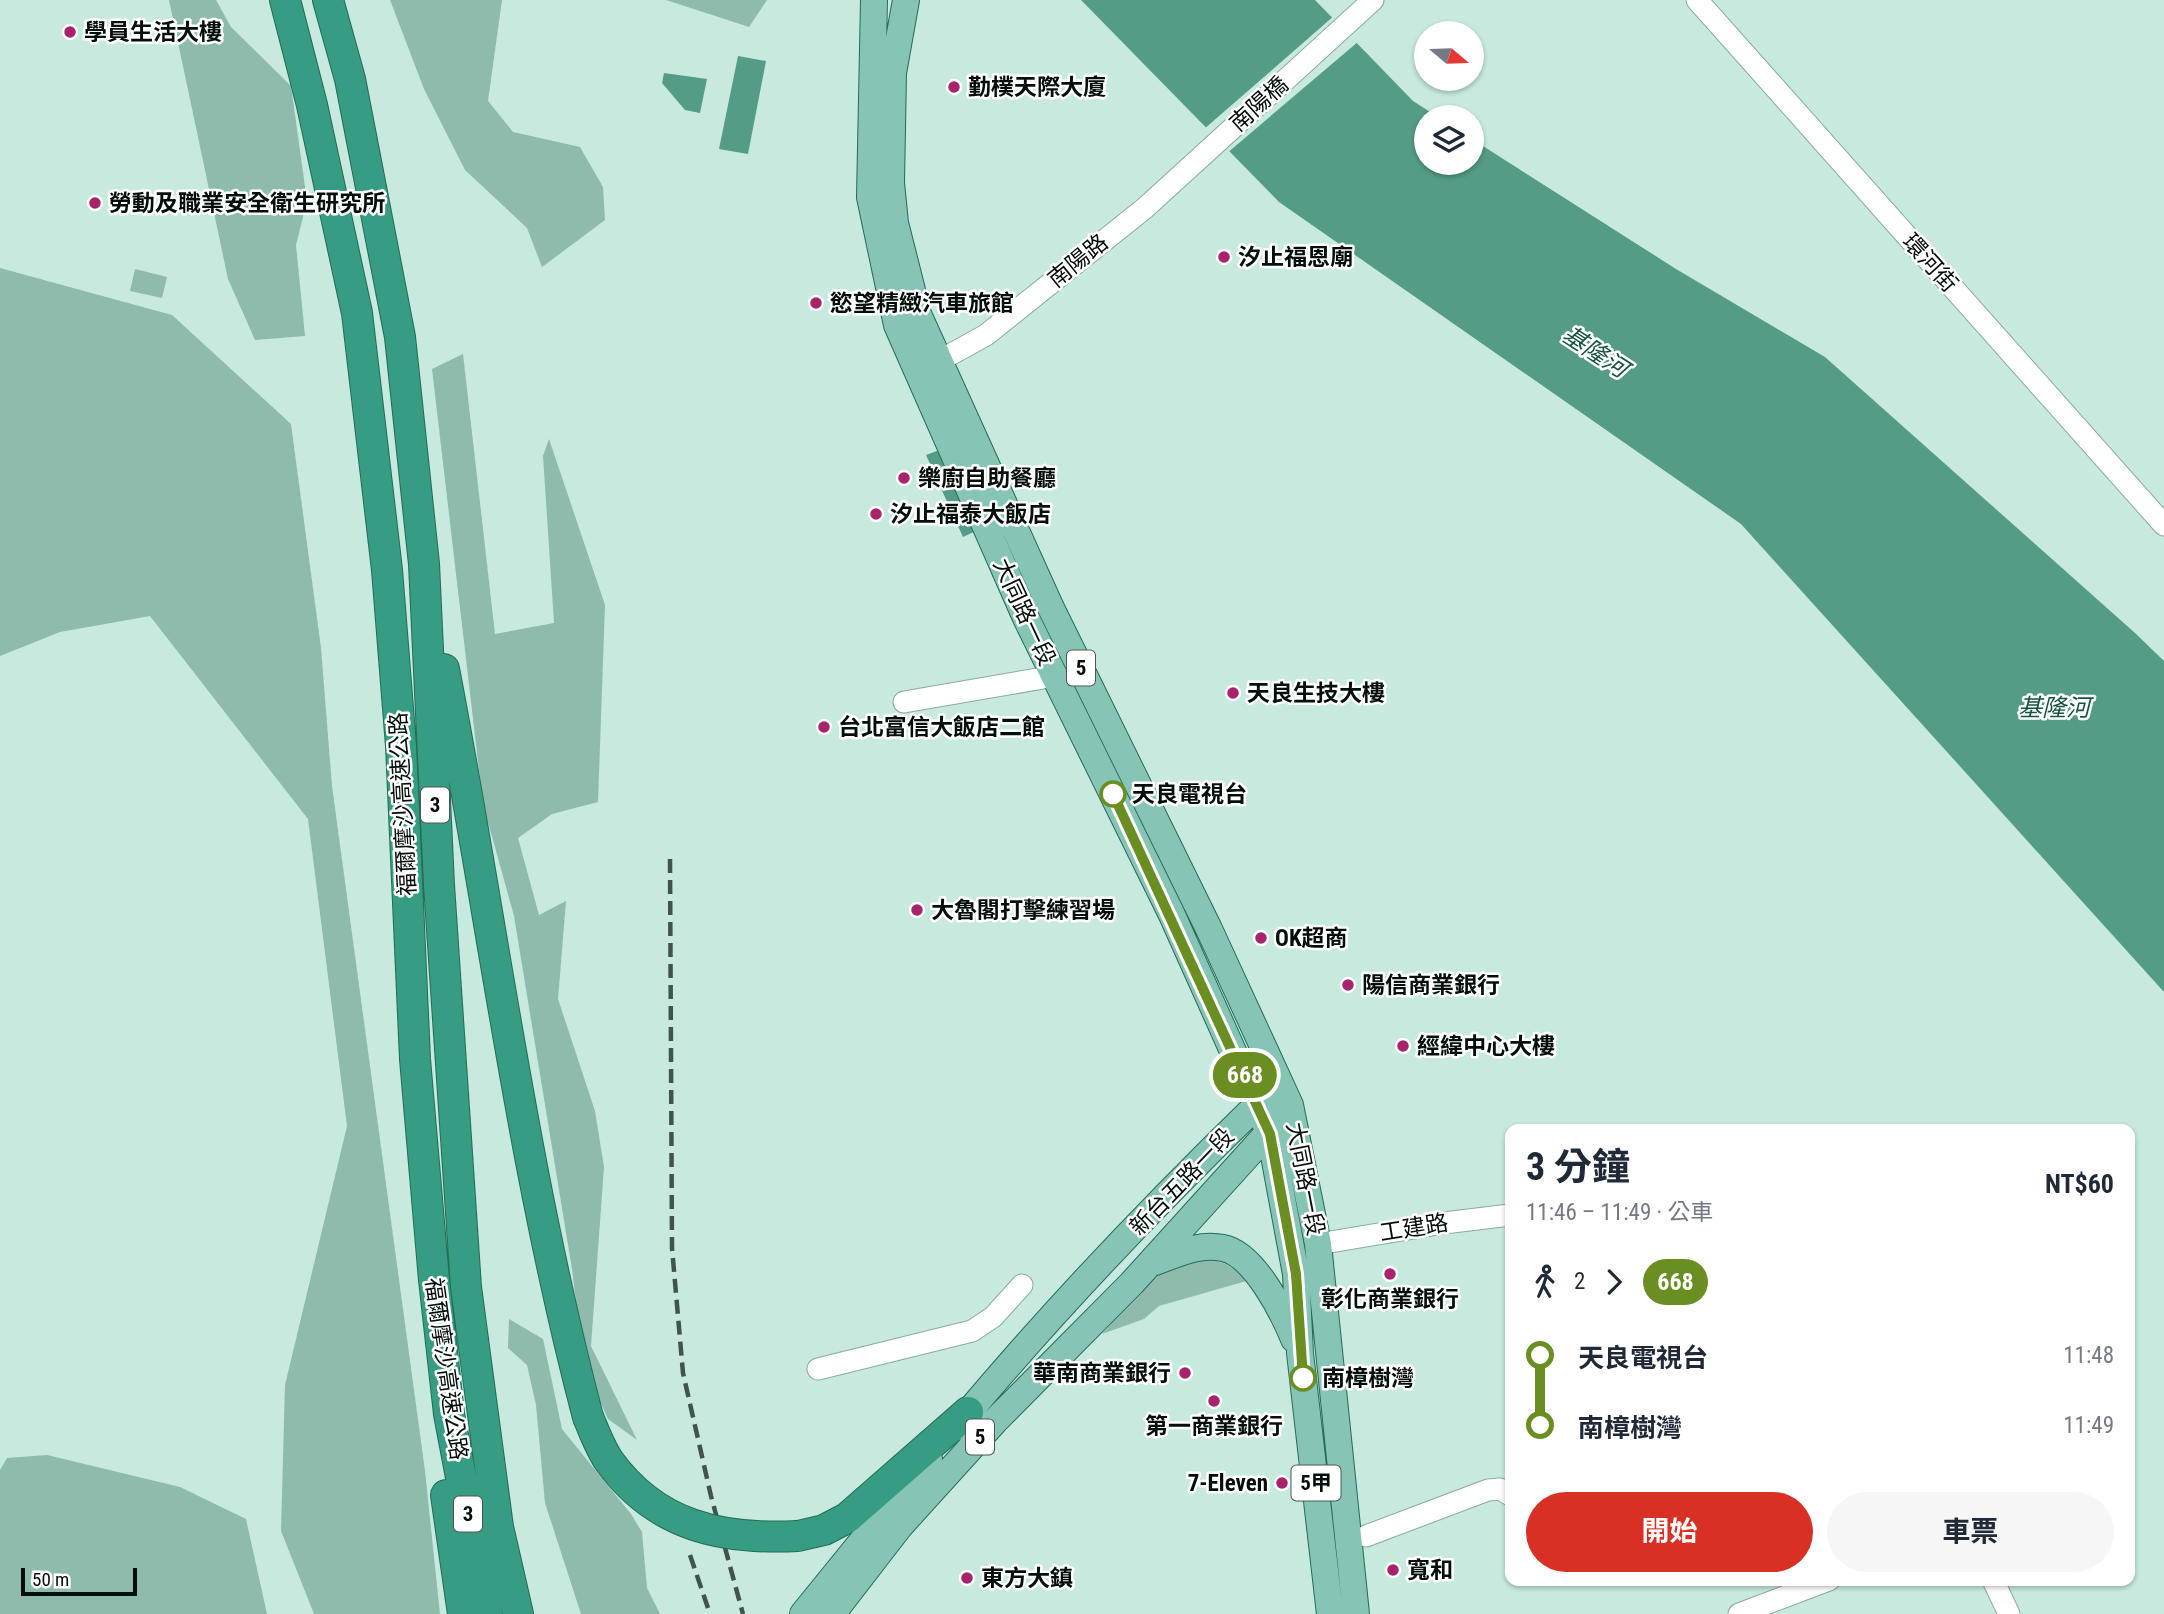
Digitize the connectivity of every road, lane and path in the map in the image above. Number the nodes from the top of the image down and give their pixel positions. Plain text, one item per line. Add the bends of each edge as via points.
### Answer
1 (285, 0) edge
2 (328, 0) edge
3 (874, 0) edge
4 (906, 0) edge
5 (1373, 0) edge
6 (1697, 0) edge
7 (1145, 208) joint
8 (941, 360) junction
9 (916, 373) junction
10 (2164, 525) edge
11 (424, 564) junction
12 (1055, 676) junction
13 (904, 702) dead end
14 (1258, 1104) junction
15 (1290, 1105) junction
16 (1270, 1134) junction
17 (1505, 1216) edge
18 (1318, 1244) junction
19 (1150, 1263) junction
20 (1022, 1286) dead end
21 (1300, 1353) junction
22 (818, 1369) dead end
23 (968, 1412) junction
24 (449, 1414) junction
25 (1505, 1492) edge
26 (1345, 1510) junction
27 (1320, 1520) junction
28 (1366, 1536) dead end
29 (1813, 1586) edge
30 (1996, 1586) edge
31 (823, 1606) edge
32 (463, 1614) edge
33 (487, 1614) edge
34 (518, 1614) edge
35 (1330, 1614) edge
36 (1356, 1614) edge
37 (1739, 1614) edge
38 (2009, 1614) edge

1 - 24 highway, 福爾摩沙高速公路 / 3 via 357,313 401,746 415,1059
2 - 11 highway, 福爾摩沙高速公路 / 3 via 350,79 400,337
3 - 9 main road, 大同路一段 / 5 via 870,197 897,325
4 - 8 main road, 大同路一段 / 5 via 893,73 891,183 895,223 918,314
5 - 7 street, 南陽橋
6 - 10 street, 環河街
7 - 8 street, 南陽路 via 986,335
8 - 9 street, 南陽路
8 - 15 main road, 大同路一段 / 5 via 1051,608
9 - 12 main road, 大同路一段 / 5
11 - 23 highway, bridge via 568,1344 587,1418 607,1459 633,1491 667,1515 711,1532 752,1538 797,1536 824,1530 847,1518
11 - 34 highway, 福爾摩沙高速公路 / 3 via 439,885 466,1287 498,1527
12 - 13 street
12 - 14 main road, 大同路一段 / 5
14 - 15 main road
14 - 16 main road, 大同路一段 / 5甲
14 - 23 main road, 新台五路一段 / 5
15 - 16 main road, 新台五路一段 / 5
15 - 18 main road, 大同路一段 / 5甲
16 - 19 main road, 新台五路一段 / 5
16 - 21 main road, 大同路一段 / 5甲 via 1296,1274
17 - 18 street, 工建路
18 - 26 main road, 大同路一段 / 5甲
19 - 21 main road via 1194,1247 1224,1248 1240,1256 1283,1312
19 - 31 main road, 新台五路一段 / 5 via 995,1420
20 - 22 street via 993,1317 972,1331
21 - 27 main road, 大同路一段 / 5甲
23 - 31 main road, 新台五路一段 / 5
24 - 32 highway via 446,1502
24 - 33 highway, 福爾摩沙高速公路 / 3
25 - 28 street via 1488,1490
26 - 27 street
26 - 36 main road, 大同路一段 / 5甲
27 - 35 main road, 大同路一段 / 5甲
29 - 37 street
30 - 38 street

